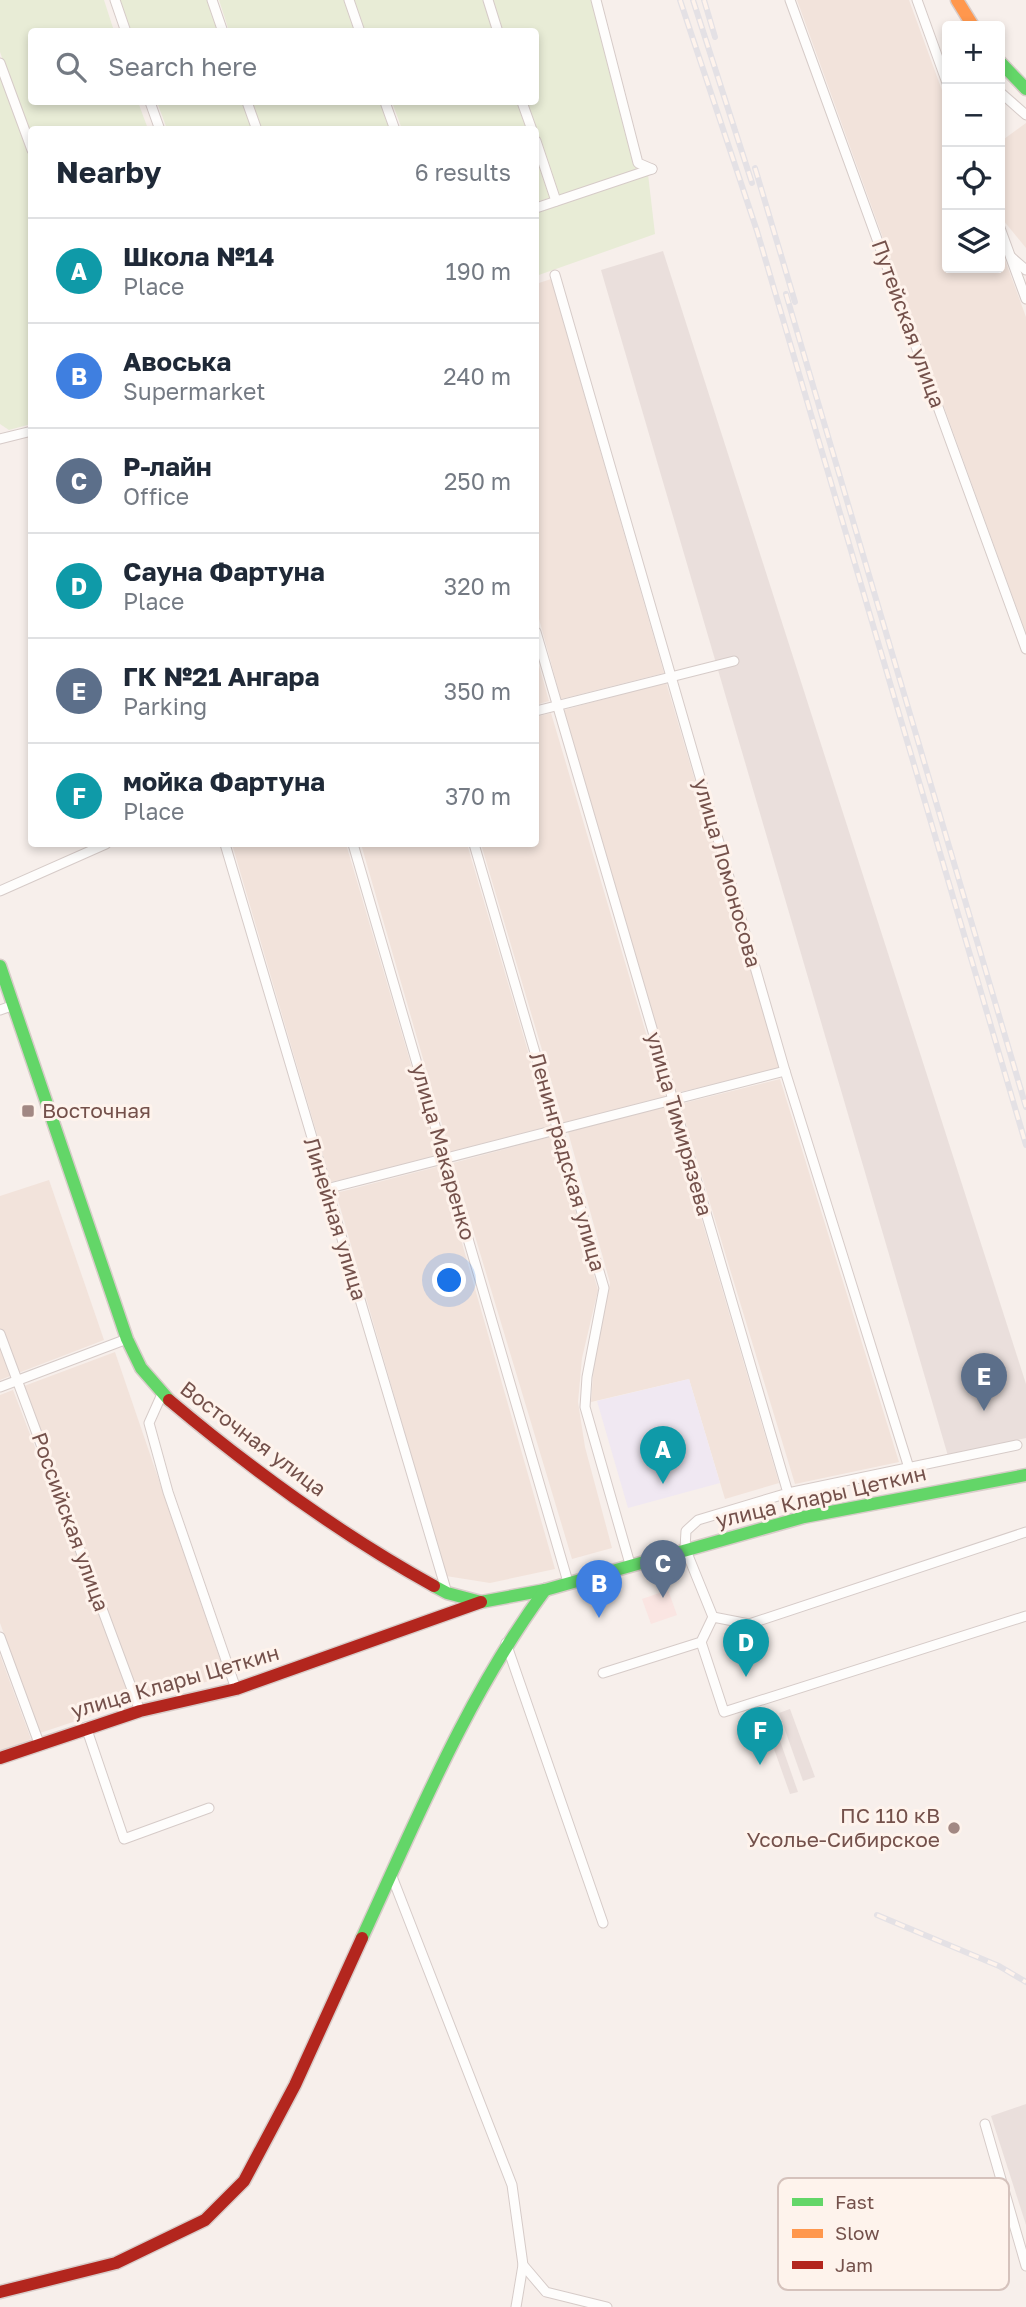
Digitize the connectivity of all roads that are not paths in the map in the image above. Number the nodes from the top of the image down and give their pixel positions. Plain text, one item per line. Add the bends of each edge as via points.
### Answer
1 (115, 0) edge
2 (212, 0) edge
3 (349, 0) edge
4 (488, 0) edge
5 (596, 0) edge
6 (790, 0) edge
7 (917, 0) edge
8 (957, 0) edge
9 (970, 21) edge
10 (125, 28) edge
11 (222, 28) edge
12 (359, 28) edge
13 (497, 28) edge
14 (0, 63) edge
15 (1005, 67) edge
16 (942, 69) edge
17 (1026, 89) edge
18 (1005, 97) edge
19 (151, 105) edge
20 (248, 105) edge
21 (386, 105) edge
22 (523, 105) edge
23 (1026, 115) edge
24 (159, 126) edge
25 (256, 126) edge
26 (394, 126) edge
27 (531, 126) edge
28 (28, 139) edge
29 (539, 150) edge
30 (556, 201) junction
31 (539, 207) edge
32 (1005, 242) edge
33 (1010, 256) junction
34 (1026, 270) edge
35 (555, 275) dead end
36 (1026, 299) edge
37 (0, 432) edge
38 (28, 432) edge
39 (5, 438) edge
40 (539, 643) edge
41 (1026, 649) edge
42 (734, 661) dead end
43 (669, 677) junction
44 (556, 706) junction
45 (539, 711) edge
46 (99, 847) edge
47 (226, 847) edge
48 (354, 847) edge
49 (475, 847) edge
50 (0, 891) edge
51 (0, 966) edge
52 (14, 1005) junction
53 (0, 1010) edge
54 (785, 1071) junction
55 (671, 1100) junction
56 (557, 1130) junction
57 (445, 1160) junction
58 (326, 1189) junction
59 (0, 1334) edge
60 (127, 1339) junction
61 (17, 1380) junction
62 (0, 1387) edge
63 (162, 1394) junction
64 (1017, 1445) dead end
65 (909, 1468) junction
66 (1026, 1475) edge
67 (788, 1493) junction
68 (1026, 1532) edge
69 (685, 1548) junction
70 (630, 1564) junction
71 (568, 1582) junction
72 (545, 1590) junction
73 (447, 1594) junction
74 (481, 1602) junction
75 (1026, 1616) edge
76 (713, 1617) junction
77 (0, 1637) edge
78 (701, 1642) junction
79 (506, 1643) junction
80 (603, 1674) dead end
81 (236, 1689) junction
82 (140, 1711) junction
83 (86, 1727) junction
84 (39, 1743) junction
85 (0, 1758) edge
86 (209, 1808) dead end
87 (390, 1872) junction
88 (603, 1923) dead end
89 (985, 2124) dead end
90 (1001, 2178) edge
91 (1009, 2207) edge
92 (523, 2265) junction
93 (1026, 2266) edge
94 (0, 2292) edge
95 (516, 2307) edge
96 (607, 2307) edge

1 - 10 street
2 - 11 street
3 - 12 street
4 - 13 street
5 - 30 street via 638,163 652,169
6 - 41 street, Путейская улица
7 - 16 street
8 - 9 street
14 - 28 street
15 - 17 street
18 - 23 street
19 - 24 street
20 - 25 street
21 - 26 street
22 - 27 street
29 - 30 street
30 - 31 street
32 - 33 street
33 - 34 street
33 - 36 street
35 - 43 street, улица Ломоносова
37 - 39 street
38 - 39 street
40 - 44 street, улица Тимирязева
42 - 43 street
43 - 44 street
43 - 54 street, улица Ломоносова
44 - 45 street
44 - 55 street, улица Тимирязева
46 - 50 street
47 - 58 street, Линейная улица
48 - 57 street, улица Макаренко
49 - 56 street, Ленинградская улица
51 - 52 street, Восточная улица
52 - 53 street
52 - 60 street, Восточная улица
54 - 55 street
54 - 65 street, улица Ломоносова
55 - 56 street
55 - 67 street, улица Тимирязева
56 - 57 street
56 - 70 street, Ленинградская улица via 604,1288 585,1407
57 - 58 street
57 - 71 street, улица Макаренко
58 - 73 street, Линейная улица
59 - 61 street, Российская улица
60 - 61 street
60 - 63 street, Восточная улица via 141,1368
61 - 62 street
61 - 82 street, Российская улица
63 - 73 street, Восточная улица via 238,1457 383,1558
63 - 81 street via 149,1423
64 - 65 street
65 - 67 street
66 - 69 street, улица Клары Цеткин via 877,1501
67 - 69 street via 698,1520 686,1531
68 - 76 street via 749,1624
69 - 70 street, улица Клары Цеткин
69 - 76 street
70 - 71 street, улица Клары Цеткин
71 - 72 street, улица Клары Цеткин
72 - 74 street, Восточная улица
72 - 79 street
73 - 74 street, Восточная улица
74 - 81 street, улица Клары Цеткин
75 - 78 street via 724,1712
76 - 78 street
77 - 84 street
78 - 80 street
79 - 87 street
79 - 88 street
81 - 82 street, улица Клары Цеткин
82 - 83 street, улица Клары Цеткин
83 - 84 street, улица Клары Цеткин
83 - 86 street via 124,1839
84 - 85 street, улица Клары Цеткин
87 - 92 street via 512,2185
87 - 94 street via 295,2085 244,2181 205,2220 116,2263
89 - 90 street
91 - 93 street
92 - 95 street
92 - 96 street via 546,2292

